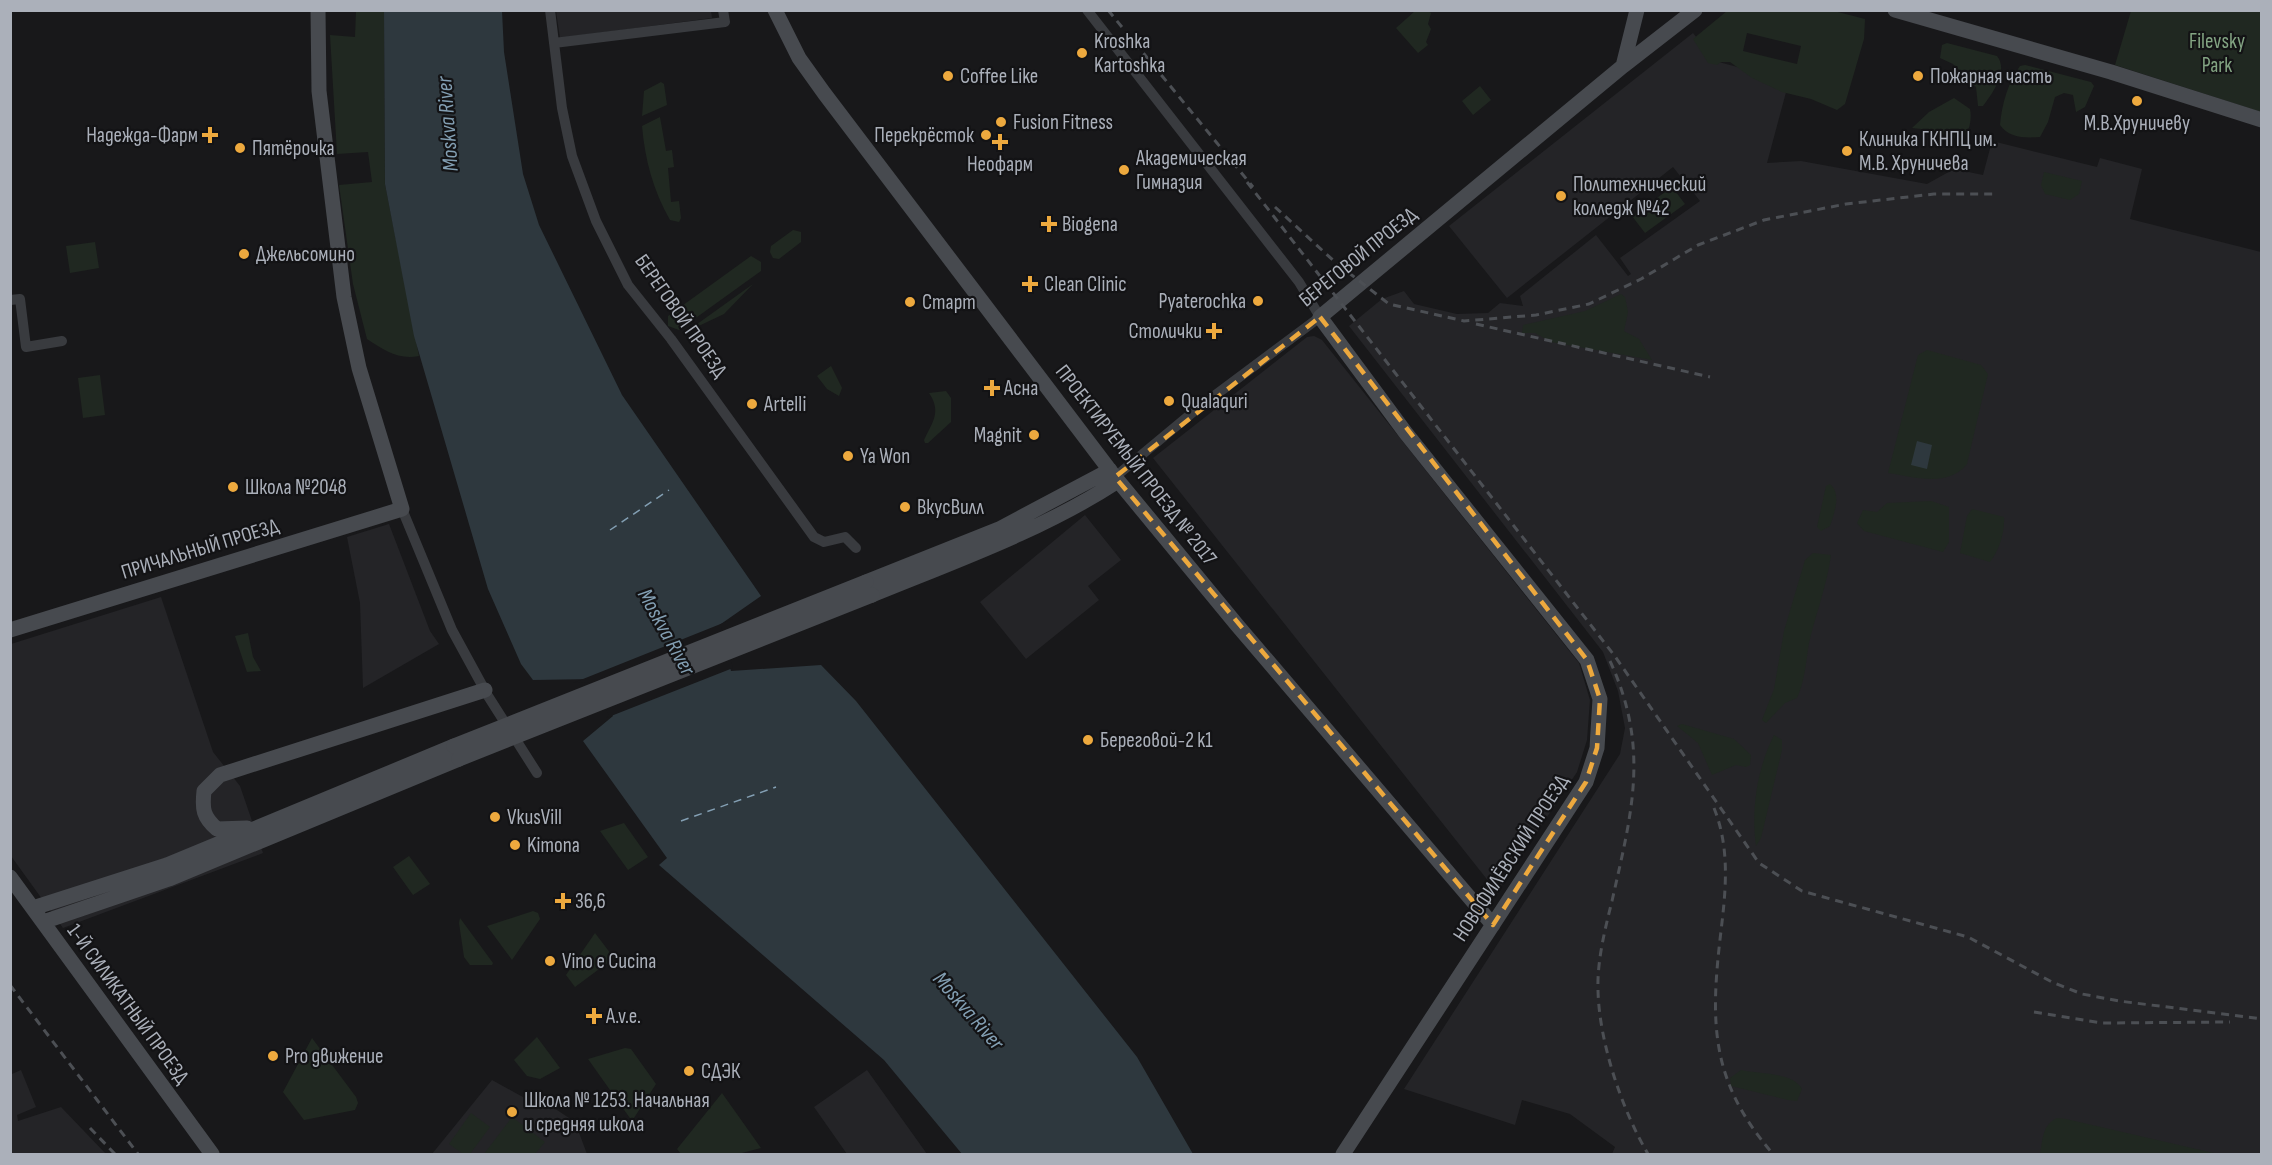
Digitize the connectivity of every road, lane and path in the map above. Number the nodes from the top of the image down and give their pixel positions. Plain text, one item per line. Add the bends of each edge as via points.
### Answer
1 (318, 10) edge
2 (550, 10) edge
3 (723, 10) edge
4 (775, 10) edge
5 (1087, 10) edge
6 (1637, 10) edge
7 (1695, 10) edge
8 (1895, 10) edge
9 (554, 43) junction
10 (1623, 66) junction
11 (2262, 120) edge
12 (10, 300) edge
13 (1320, 317) junction
14 (62, 341) dead end
15 (1114, 476) junction
16 (402, 509) junction
17 (856, 548) dead end
18 (10, 630) edge
19 (485, 690) junction
20 (457, 753) junction
21 (537, 773) dead end
22 (278, 820) junction
23 (10, 877) edge
24 (33, 908) junction
25 (43, 922) junction
26 (1493, 925) junction
27 (212, 1155) edge
28 (1343, 1155) edge

1 - 16 street via 319,92 344,297 359,368
2 - 9 street, БЕРЕГОВОЙ ПРОЕЗД
3 - 9 street via 725,22
4 - 15 street, ПРОЕКТИРУЕМЫЙ ПРОЕЗД № 2017 via 799,58 824,93
5 - 13 street via 1299,282
6 - 10 street
7 - 10 street, БЕРЕГОВОЙ ПРОЕЗД
8 - 11 street
9 - 17 street, БЕРЕГОВОЙ ПРОЕЗД via 572,156 628,285 814,537 821,542 845,537
10 - 13 street, БЕРЕГОВОЙ ПРОЕЗД
12 - 14 street via 20,299 26,347
13 - 15 street, БЕРЕГОВОЙ ПРОЕЗД
13 - 26 street, НОВОФИЛЁВСКИЙ ПРОЕЗД via 1405,432 1587,660 1600,699 1597,748 1586,782
15 - 20 street, bridge via 1094,497 1005,540 869,589
15 - 26 street, ПРОЕКТИРУЕМЫЙ ПРОЕЗД № 2017
16 - 18 street, ПРИЧАЛЬНЫЙ ПРОЕЗД
16 - 19 street via 452,630
19 - 21 street
19 - 22 street via 220,775 204,791 202,808 206,820 217,830 244,829
20 - 22 street
20 - 25 street via 169,879
22 - 24 street via 167,865
23 - 24 street, 1-Й СИЛИКАТНЫЙ ПРОЕЗД
24 - 25 street, 1-Й СИЛИКАТНЫЙ ПРОЕЗД
25 - 27 street, 1-Й СИЛИКАТНЫЙ ПРОЕЗД
26 - 28 street, НОВОФИЛЁВСКИЙ ПРОЕЗД

